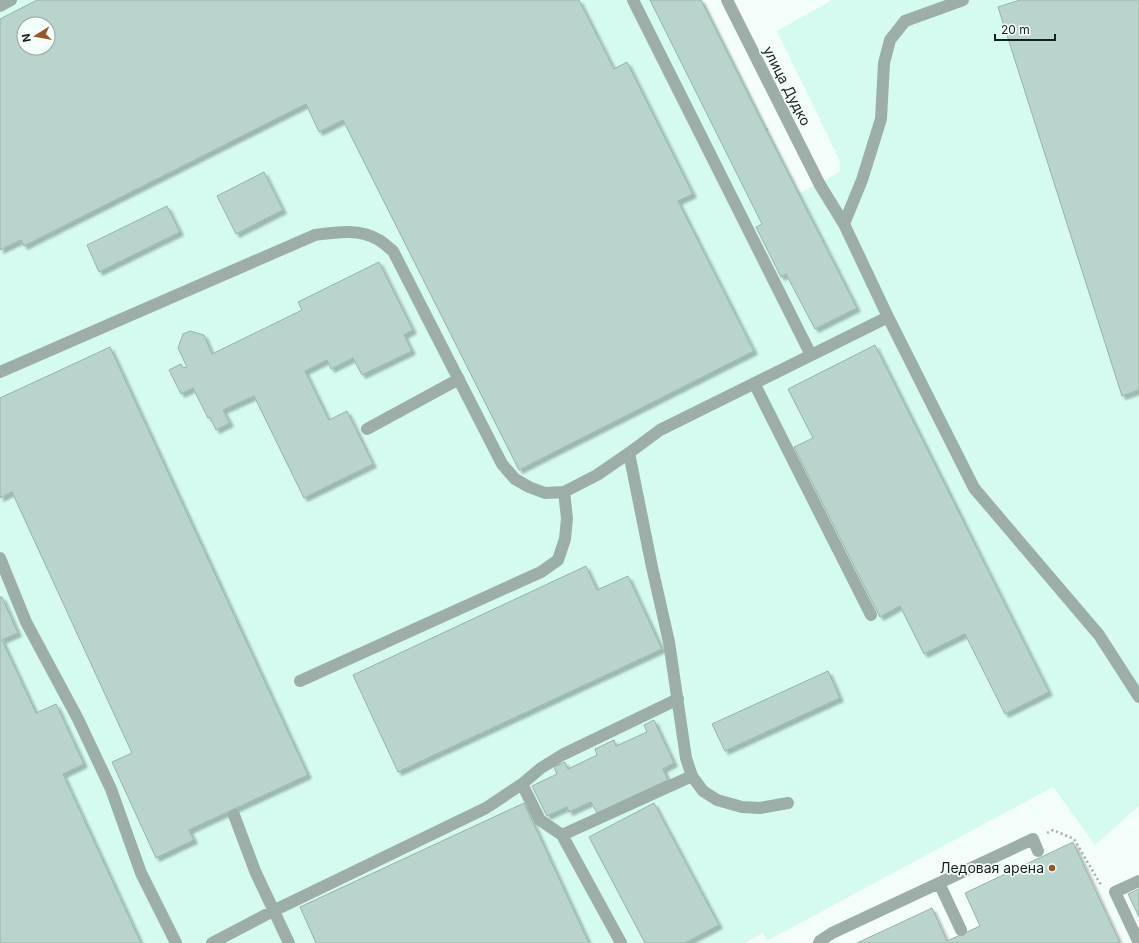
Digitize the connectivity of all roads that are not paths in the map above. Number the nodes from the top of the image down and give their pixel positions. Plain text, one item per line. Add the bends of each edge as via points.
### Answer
1 (11, 0) edge
2 (633, 0) edge
3 (727, 0) edge
4 (963, 0) edge
5 (0, 6) edge
6 (844, 224) junction
7 (888, 317) junction
8 (811, 355) junction
9 (0, 372) edge
10 (459, 379) junction
11 (754, 383) junction
12 (367, 429) dead end
13 (630, 453) junction
14 (564, 492) junction
15 (0, 558) edge
16 (871, 615) dead end
17 (300, 681) dead end
18 (1139, 697) edge
19 (678, 699) junction
20 (692, 776) junction
21 (522, 784) junction
22 (788, 803) dead end
23 (234, 815) dead end
24 (562, 835) junction
25 (1038, 851) dead end
26 (1139, 881) edge
27 (940, 883) junction
28 (273, 911) junction
29 (961, 930) dead end
30 (176, 943) edge
31 (212, 943) edge
32 (289, 943) edge
33 (620, 943) edge
34 (819, 943) edge
35 (1139, 943) edge

1 - 5 street
2 - 8 street
3 - 6 street, улица Дудко via 820,185
4 - 6 street via 905,21 890,40 884,63 881,119 862,180
6 - 7 street, улица Дудко
7 - 8 street
7 - 18 street, улица Дудко via 974,488 1099,635
8 - 11 street
9 - 10 street via 315,235 360,232 378,239 393,251
10 - 12 street
10 - 14 street via 502,464 515,479 545,493
11 - 13 street via 660,430
11 - 16 street
13 - 14 street via 597,475
13 - 19 street via 669,642
14 - 17 street via 567,518 565,539 558,560 541,572
15 - 30 street via 26,622 78,718 111,789 141,873
19 - 20 street via 686,758
19 - 21 street via 562,755
20 - 22 street via 703,791 717,800 742,807 760,808
20 - 24 street
21 - 24 street via 540,820
21 - 28 street via 486,808
23 - 28 street
24 - 33 street
25 - 27 street via 1033,840
26 - 35 street via 1115,892
27 - 29 street
27 - 34 street via 832,933
28 - 31 street
28 - 32 street

